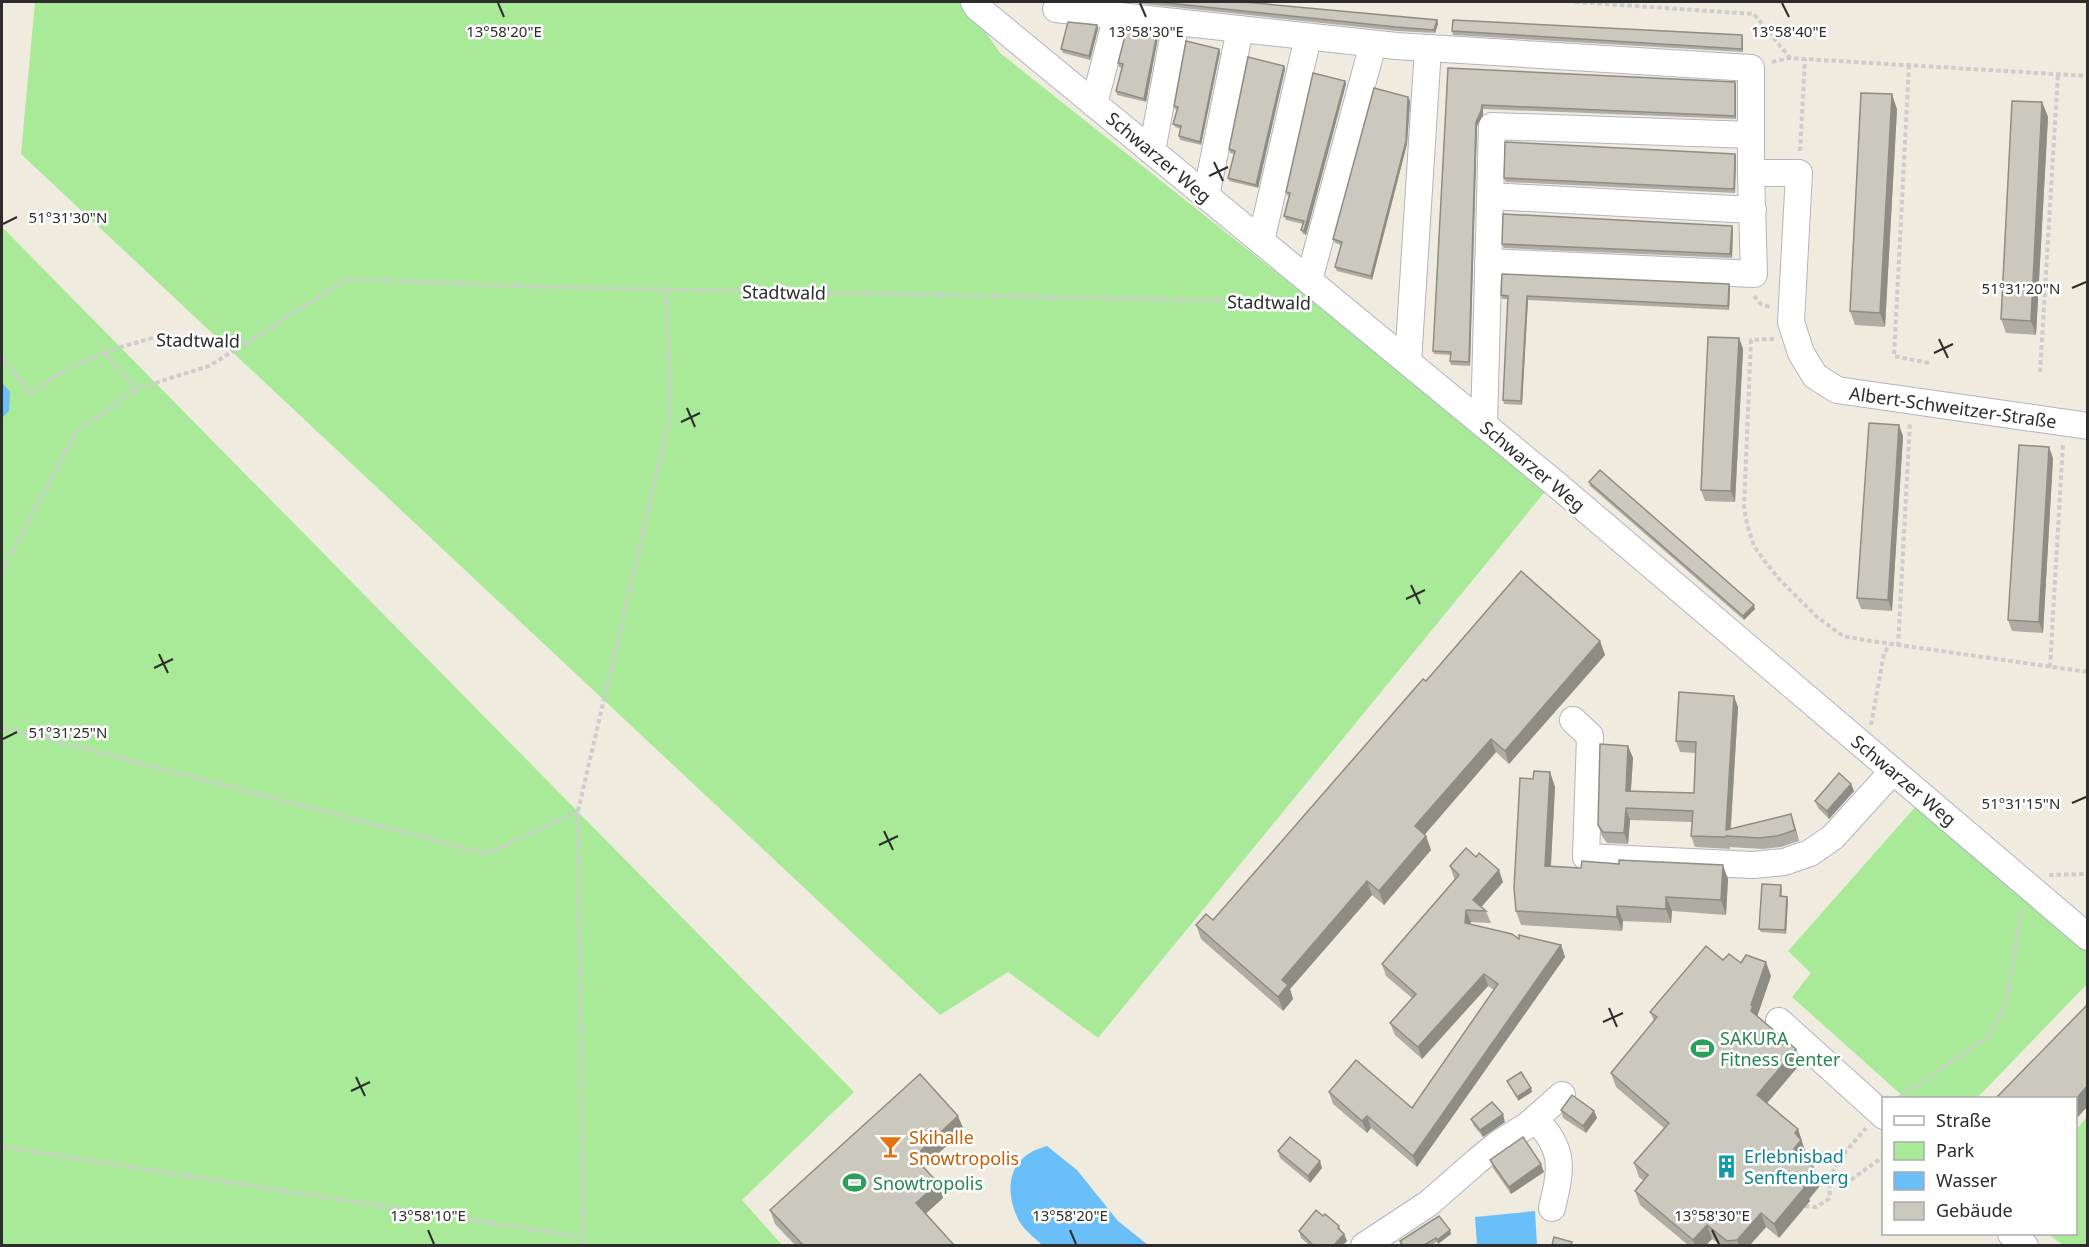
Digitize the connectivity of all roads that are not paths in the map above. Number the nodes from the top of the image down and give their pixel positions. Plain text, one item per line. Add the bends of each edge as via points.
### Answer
1 (974, 2) edge
2 (1056, 9) dead end
3 (1117, 15) junction
4 (1176, 22) junction
5 (1240, 29) junction
6 (1308, 37) junction
7 (1373, 44) junction
8 (1428, 48) junction
9 (1094, 104) junction
10 (1750, 135) junction
11 (1152, 151) junction
12 (1751, 173) junction
13 (1206, 196) junction
14 (1490, 196) junction
15 (1753, 210) junction
16 (1261, 241) junction
17 (1488, 262) junction
18 (1305, 291) junction
19 (1408, 362) junction
20 (1484, 425) junction
21 (2076, 425) edge
22 (1573, 720) dead end
23 (1885, 764) junction
24 (2088, 937) edge
25 (1779, 1021) dead end
26 (1562, 1095) dead end
27 (1882, 1105) edge
28 (1535, 1119) junction
29 (1552, 1208) dead end
30 (2012, 1235) edge
31 (1364, 1245) edge
32 (2025, 1245) edge

1 - 9 street, Schwarzer Weg
2 - 3 street
3 - 4 street
3 - 9 street
4 - 5 street
4 - 11 street
5 - 6 street
5 - 13 street
6 - 7 street
6 - 16 street
7 - 8 street
7 - 18 street
8 - 10 street via 1751,68
8 - 19 street
9 - 11 street, Schwarzer Weg
10 - 12 street
10 - 14 street via 1492,126
11 - 13 street, Schwarzer Weg
12 - 15 street
12 - 21 street, Albert-Schweitzer-Straße via 1798,173 1794,327 1800,353 1815,376 1837,390
13 - 16 street, Schwarzer Weg
14 - 15 street
14 - 17 street
15 - 17 street via 1754,274
16 - 18 street, Schwarzer Weg
17 - 20 street
18 - 19 street, Schwarzer Weg
19 - 20 street, Schwarzer Weg
20 - 23 street, Schwarzer Weg
22 - 23 street via 1590,736 1586,857 1753,865 1784,862 1810,853 1833,837
23 - 24 street, Schwarzer Weg
25 - 27 street
26 - 28 street
28 - 29 street via 1547,1131 1559,1157 1560,1173
28 - 31 street via 1491,1149 1429,1203
30 - 32 street

